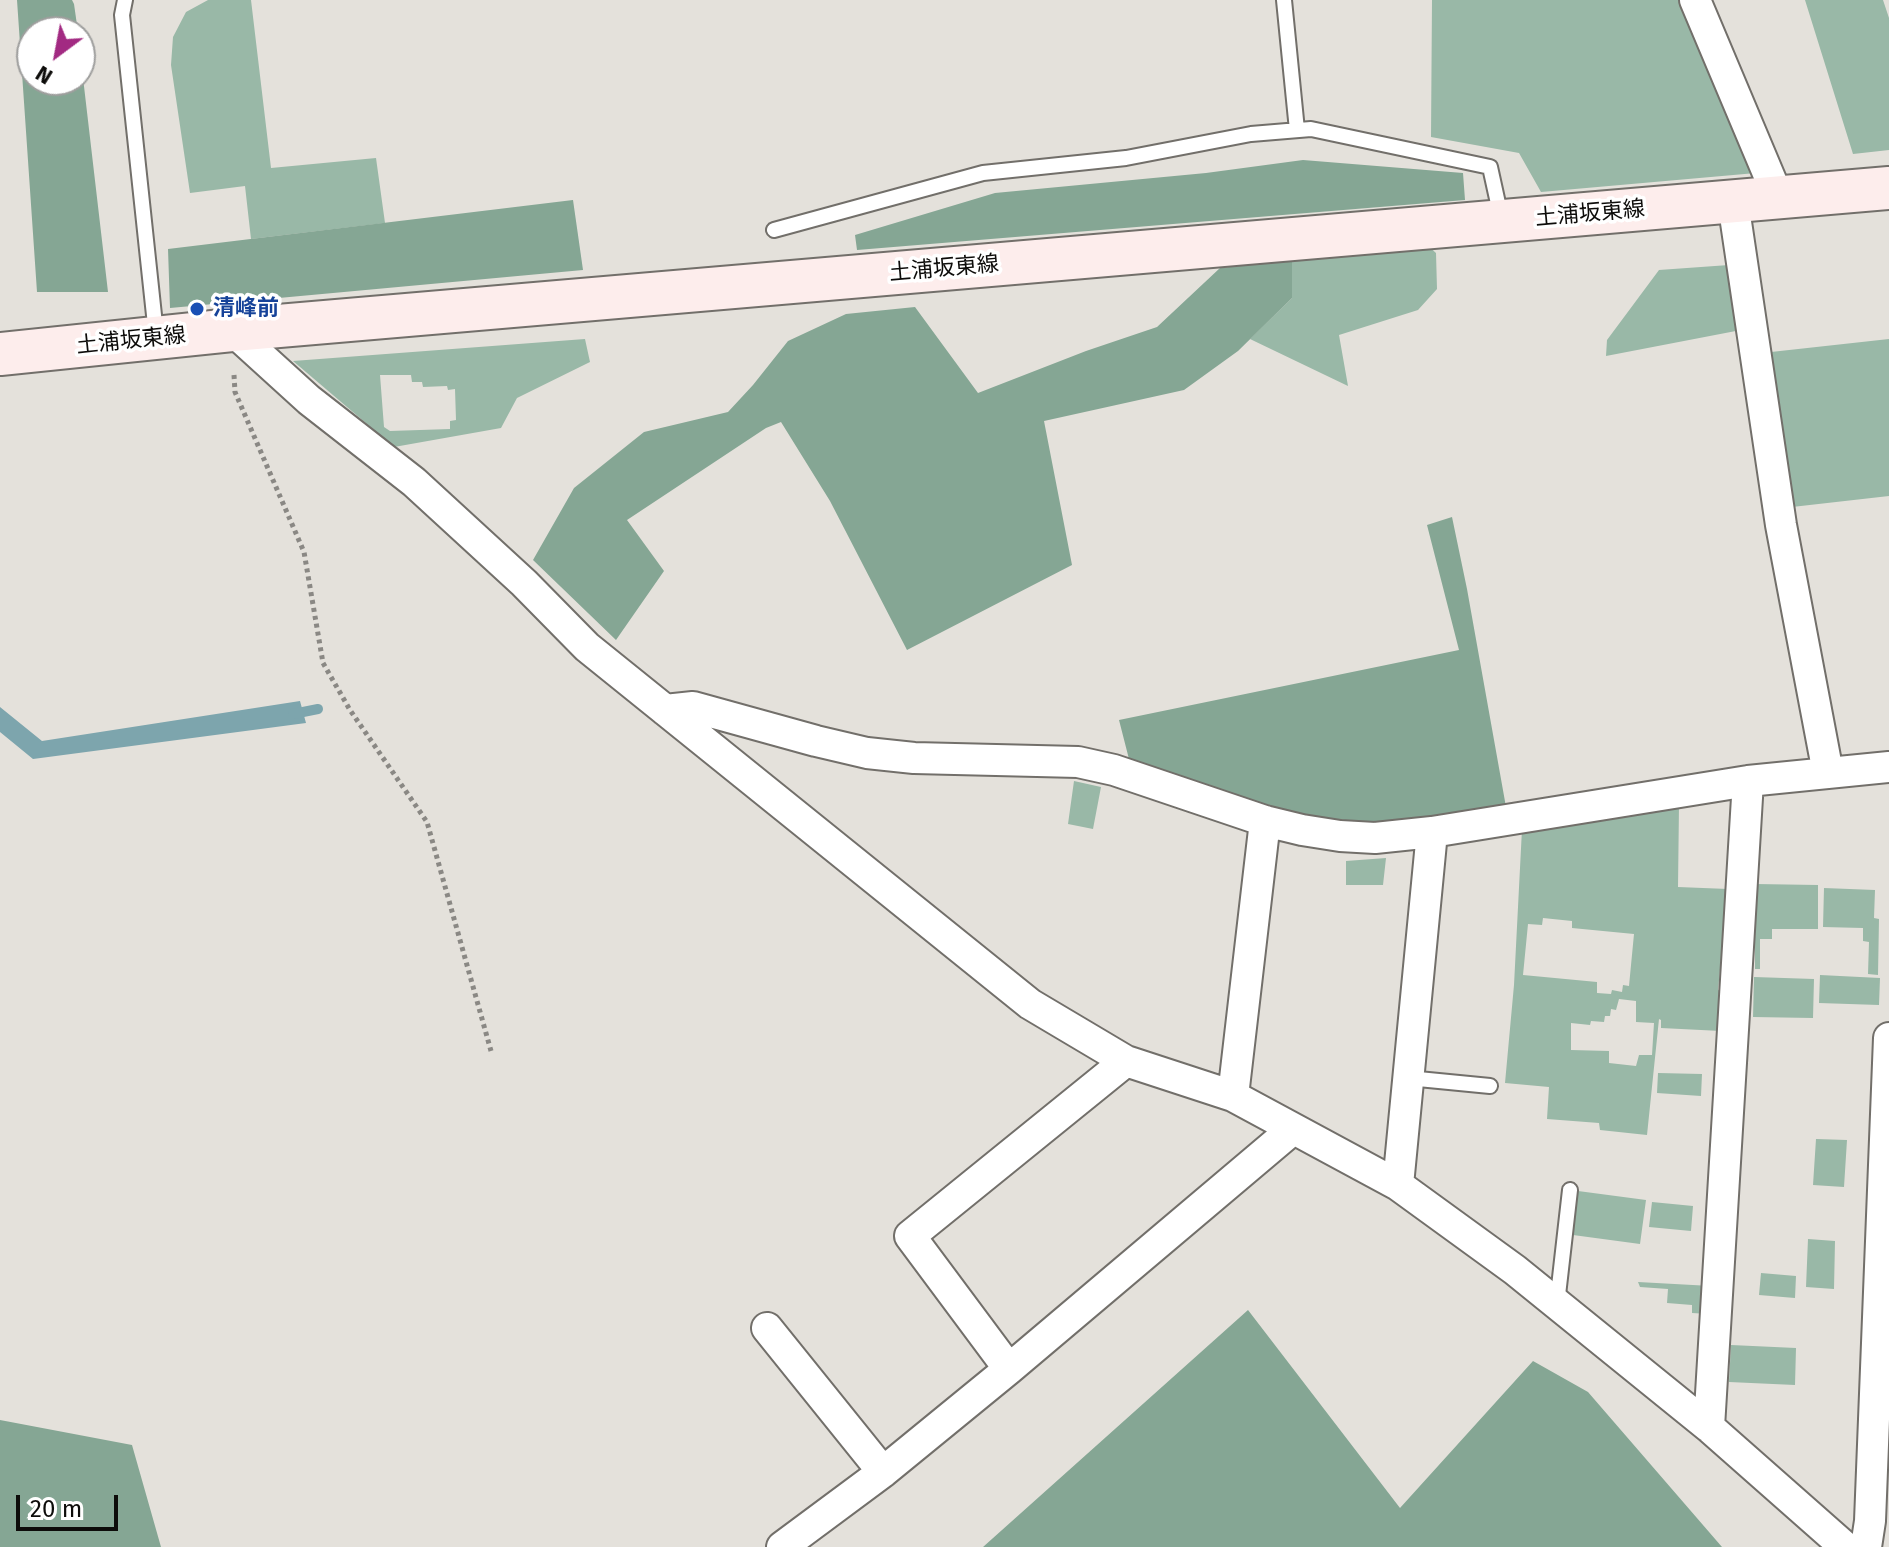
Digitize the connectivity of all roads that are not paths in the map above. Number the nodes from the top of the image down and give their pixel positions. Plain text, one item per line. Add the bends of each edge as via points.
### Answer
1 (125, 0) edge
2 (1284, 0) edge
3 (1695, 0) edge
4 (1297, 130) junction
5 (1889, 188) edge
6 (1778, 197) junction
7 (1733, 202) junction
8 (1502, 222) junction
9 (774, 230) dead end
10 (232, 330) junction
11 (156, 338) junction
12 (0, 354) edge
13 (665, 710) junction
14 (1889, 767) edge
15 (1828, 773) junction
16 (1748, 781) junction
17 (1265, 821) junction
18 (1432, 832) junction
19 (1889, 1038) edge
20 (1126, 1061) junction
21 (1408, 1078) junction
22 (1490, 1086) dead end
23 (1233, 1096) junction
24 (1293, 1129) junction
25 (1398, 1185) junction
26 (1570, 1190) dead end
27 (1884, 1265) edge
28 (1557, 1304) junction
29 (767, 1328) dead end
30 (1009, 1369) junction
31 (1709, 1427) junction
32 (883, 1472) junction
33 (782, 1547) edge
34 (1845, 1547) edge
35 (1866, 1547) edge

1 - 11 lane via 122,15
2 - 4 lane
3 - 6 street
4 - 8 lane via 1490,167
4 - 9 lane via 1126,158 983,173
5 - 6 main road, 土浦坂東線
6 - 7 main road, 土浦坂東線
7 - 8 main road, 土浦坂東線
7 - 15 street via 1781,525
8 - 10 main road, 土浦坂東線
10 - 11 main road, 土浦坂東線
10 - 13 street via 309,400 414,482 587,647
11 - 12 main road, 土浦坂東線
13 - 17 street via 693,707 867,753 1078,762
13 - 20 street via 1030,1004
14 - 15 street
15 - 16 street
16 - 18 street
16 - 31 street
17 - 18 street via 1340,836
17 - 23 street
18 - 21 street
19 - 27 street
20 - 23 street
20 - 30 street via 910,1236
21 - 22 lane
21 - 25 street
23 - 24 street
24 - 25 street
24 - 30 street
25 - 28 street
26 - 28 lane
27 - 35 street
28 - 31 street
29 - 32 street
30 - 32 street
31 - 34 street
32 - 33 street

